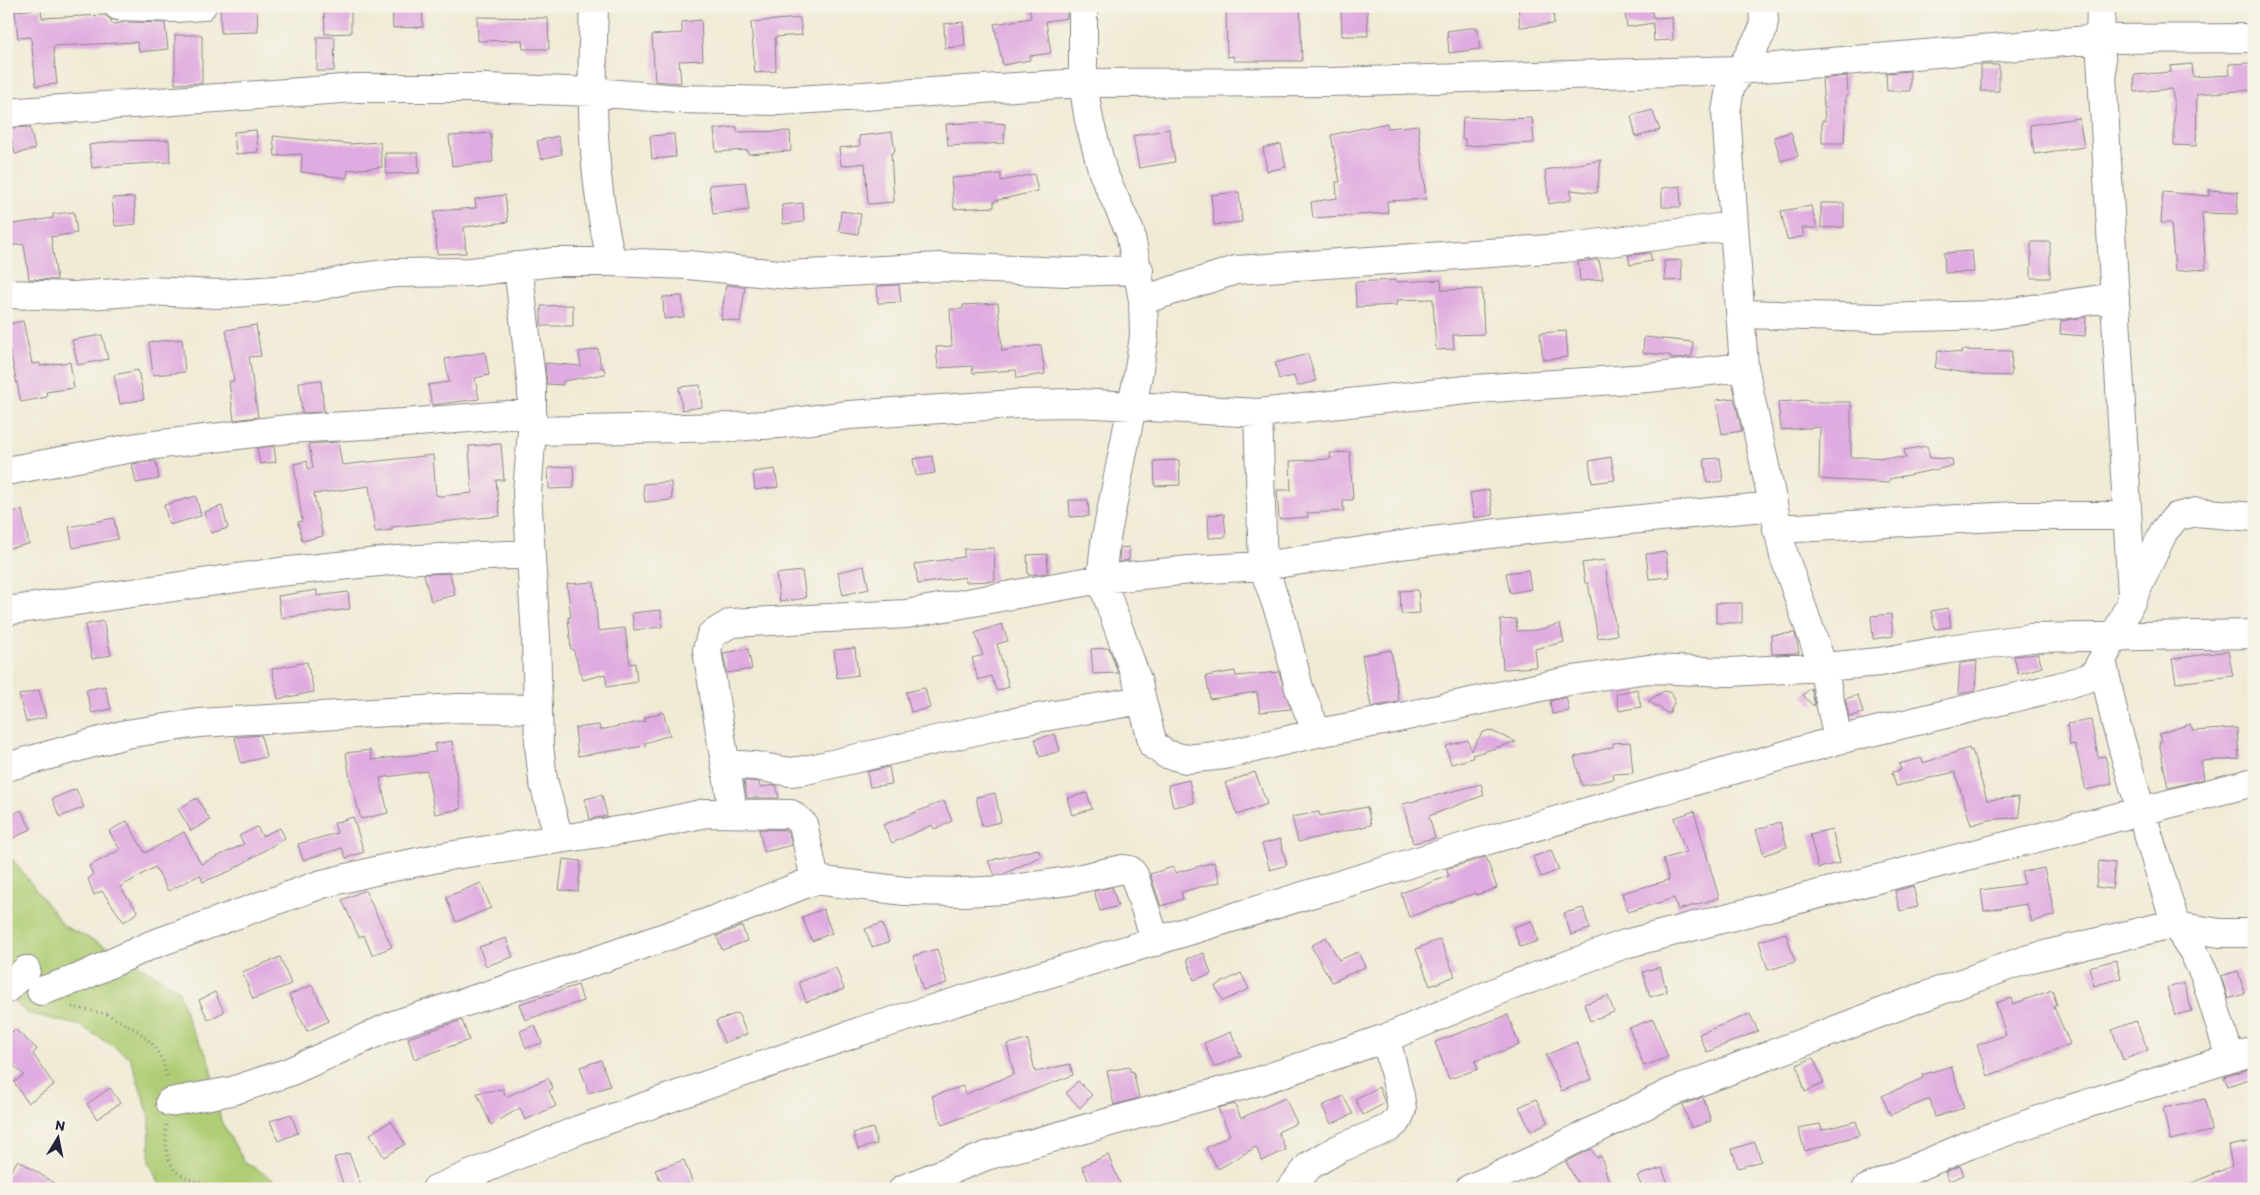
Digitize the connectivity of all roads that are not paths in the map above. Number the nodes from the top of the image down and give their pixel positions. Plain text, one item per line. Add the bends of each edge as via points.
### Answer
1 (118, 6) edge
2 (202, 6) edge
3 (594, 6) edge
4 (1083, 6) edge
5 (1763, 6) edge
6 (2101, 6) edge
7 (2254, 38) edge
8 (2100, 39) junction
9 (1739, 70) junction
10 (1083, 83) junction
11 (594, 92) junction
12 (6, 113) edge
13 (1733, 226) junction
14 (612, 262) junction
15 (518, 266) junction
16 (1139, 270) junction
17 (6, 294) edge
18 (2115, 297) junction
19 (1143, 300) junction
20 (1741, 314) junction
21 (1744, 367) junction
22 (1132, 406) junction
23 (1258, 413) junction
24 (532, 422) junction
25 (6, 471) edge
26 (2127, 516) junction
27 (2254, 517) edge
28 (1775, 518) junction
29 (530, 554) junction
30 (1263, 566) junction
31 (1100, 579) junction
32 (2132, 600) junction
33 (6, 611) edge
34 (2254, 634) edge
35 (2108, 649) junction
36 (1823, 667) junction
37 (1142, 700) junction
38 (537, 709) junction
39 (1317, 733) junction
40 (1838, 740) junction
41 (725, 764) junction
42 (6, 767) edge
43 (2254, 782) edge
44 (2140, 811) junction
45 (733, 812) junction
46 (559, 839) junction
47 (815, 880) junction
48 (2176, 926) junction
49 (2254, 933) edge
50 (1156, 942) junction
51 (6, 989) edge
52 (1386, 1038) junction
53 (2242, 1055) edge
54 (170, 1102) road end
55 (436, 1189) edge
56 (903, 1189) edge
57 (1291, 1189) edge
58 (1469, 1189) edge
59 (1866, 1189) edge

1 - 2 street
3 - 11 street
4 - 10 street
5 - 9 street via 1762,32
6 - 8 street
7 - 8 street
8 - 9 street
8 - 18 street
9 - 10 street via 1331,82
9 - 13 street via 1730,88 1726,112
10 - 11 street via 778,101 678,99
10 - 16 street via 1088,120 1103,173 1130,232
11 - 12 street via 356,88
11 - 14 street via 598,192
13 - 19 street via 1564,248 1236,270
13 - 20 street
14 - 15 street
14 - 16 street via 688,265 789,275 940,267 1068,272
15 - 17 street via 471,272 395,273 316,287 220,294
15 - 24 street via 532,388
16 - 19 street
18 - 20 street via 1992,315 1879,318
18 - 26 street
19 - 22 street via 1144,337
20 - 21 street
21 - 23 street via 1648,378 1475,389
21 - 28 street
22 - 23 street
22 - 24 street via 1017,404 849,415 732,427
22 - 31 street
23 - 30 street
24 - 25 street via 404,423 288,429 138,447
24 - 29 street via 527,493
26 - 28 street
26 - 32 street
27 - 32 street via 2196,512 2176,517 2164,531
28 - 30 street via 1489,534
28 - 36 street via 1784,556
29 - 33 street via 398,560 279,572
29 - 38 street
30 - 31 street
30 - 39 street via 1299,688
31 - 37 street via 1123,636
31 - 41 street via 906,614 731,623 711,635 707,650
32 - 35 street
34 - 35 street
35 - 36 street via 2032,638 1880,662
35 - 40 street via 2088,678
35 - 44 street via 2116,724
36 - 39 street via 1730,672 1648,669 1573,680
36 - 40 street
37 - 39 street via 1153,745 1166,754 1186,759 1225,755
37 - 41 street via 1009,723 806,770 790,772
38 - 42 street via 417,710 199,724 126,734
38 - 46 street via 543,780
40 - 50 street via 1464,847
41 - 45 street
43 - 44 street
44 - 48 street
44 - 52 street via 1625,944 1505,988
45 - 46 street via 706,813 637,828
45 - 47 street via 791,814 798,818 806,831
46 - 51 street via 448,856 322,884 166,940 79,978 33,980
47 - 50 street via 905,890 963,892 1006,890 1130,870
47 - 54 street via 706,923 396,1024 289,1072 232,1091
48 - 49 street via 2220,933
48 - 53 street via 2193,950
48 - 58 street via 2164,926 2028,959 1917,999 1670,1093
50 - 55 street via 867,1029 578,1130
52 - 56 street via 1259,1082 986,1156
52 - 57 street via 1402,1109 1398,1120 1389,1128 1338,1149 1309,1166
53 - 59 street via 2047,1117 1969,1145

